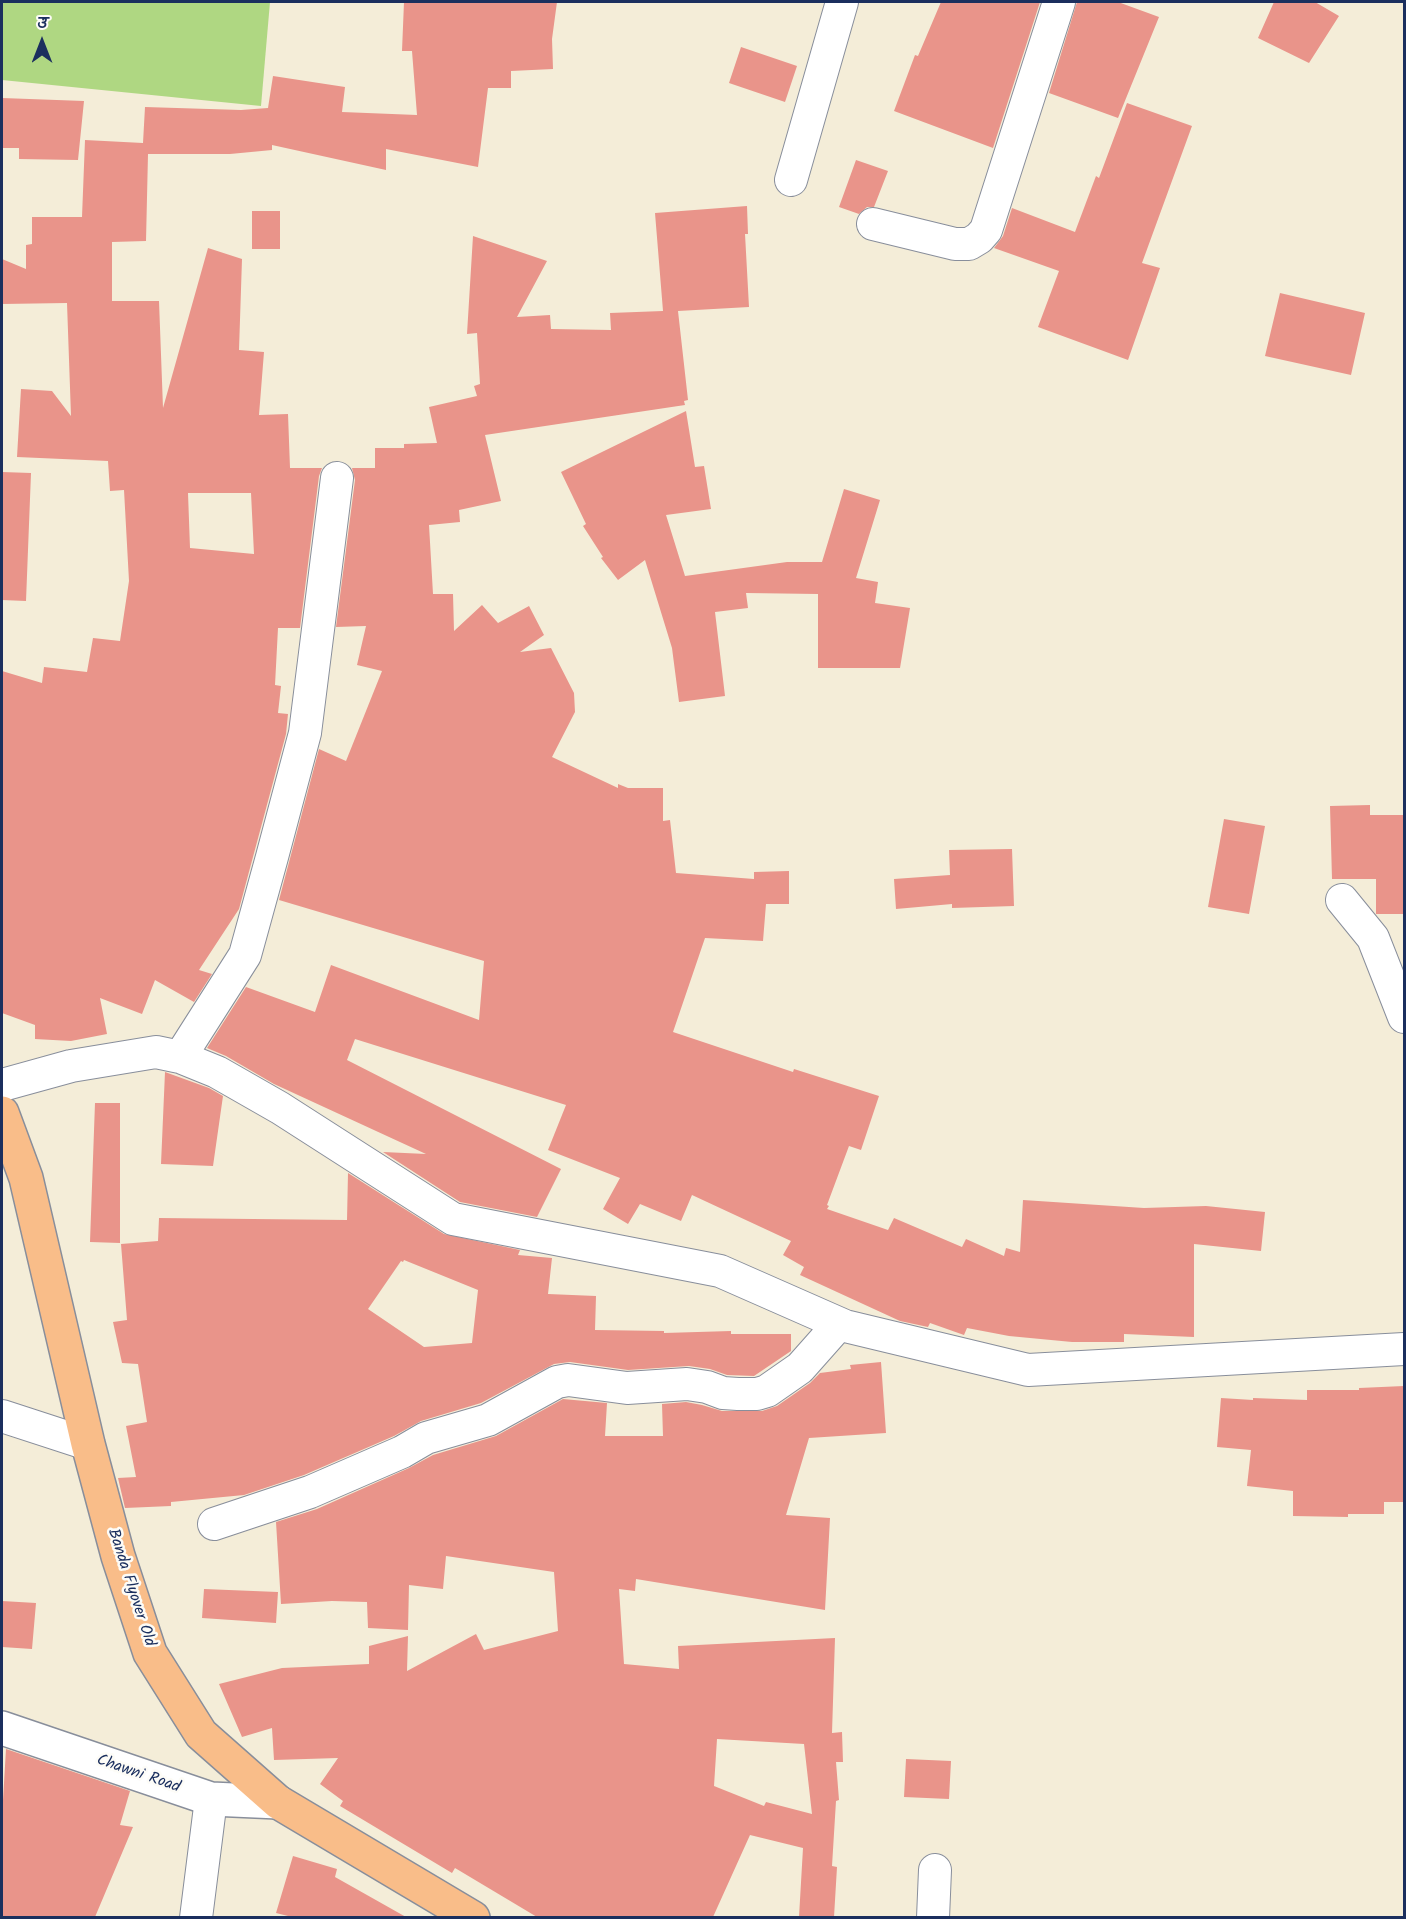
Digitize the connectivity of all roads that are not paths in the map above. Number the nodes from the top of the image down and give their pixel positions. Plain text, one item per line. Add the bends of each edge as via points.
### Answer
1 (842, 2) edge
2 (1059, 2) edge
3 (791, 180) dead end
4 (873, 224) dead end
5 (337, 478) dead end
6 (1342, 900) dead end
7 (1404, 1017) edge
8 (180, 1057) junction
9 (2, 1085) edge
10 (2, 1113) edge
11 (840, 1324) junction
12 (1404, 1349) edge
13 (2, 1416) edge
14 (88, 1444) junction
15 (214, 1524) dead end
16 (2, 1728) edge
17 (211, 1799) junction
18 (278, 1802) junction
19 (935, 1870) dead end
20 (196, 1917) edge
21 (473, 1917) edge
22 (933, 1917) edge

1 - 3 street
2 - 4 street via 986,230 969,244 955,244
5 - 8 street via 305,734 272,857 245,955
6 - 7 street via 1373,938
8 - 9 street via 156,1052 71,1066
8 - 11 street via 217,1072 280,1108 453,1219 720,1271
10 - 14 highway, Banda Flyover Old via 26,1178
11 - 12 street via 1028,1370
11 - 15 street via 800,1368 767,1391 738,1394 687,1384 627,1388 556,1382 488,1420 426,1438 310,1492
13 - 14 street
14 - 18 highway, Banda Flyover Old via 118,1556 150,1653 201,1734
16 - 17 street, Chawni Road
17 - 18 street, Chawni Road
17 - 20 street
18 - 21 highway, Banda Flyover Old
19 - 22 street

